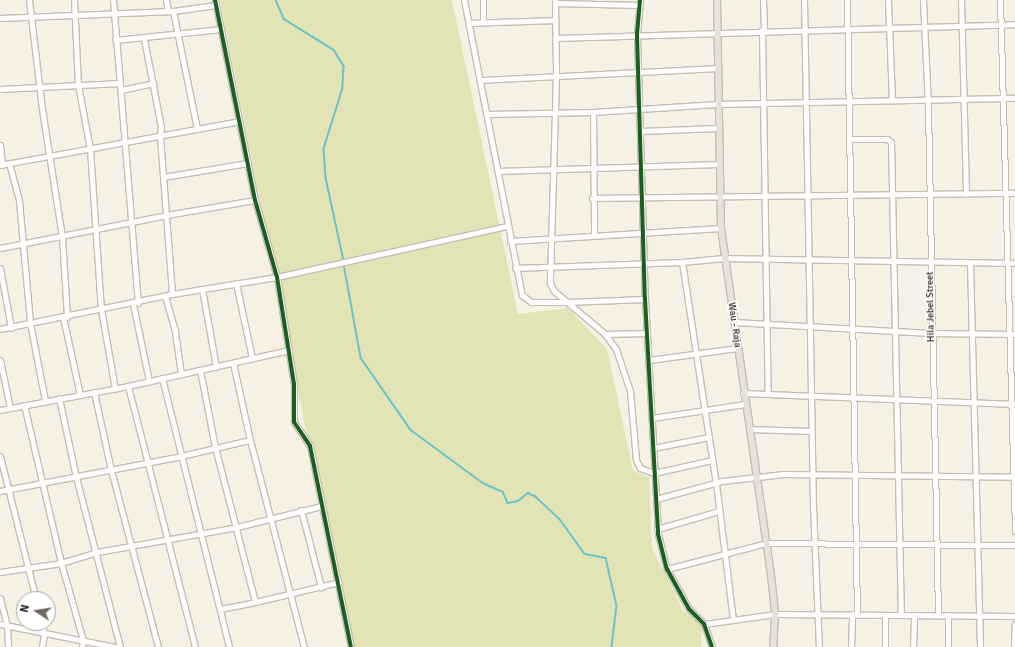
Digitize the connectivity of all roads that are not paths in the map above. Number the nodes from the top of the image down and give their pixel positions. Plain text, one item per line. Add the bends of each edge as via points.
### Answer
1 (29, 0) edge
2 (74, 0) edge
3 (113, 0) edge
4 (166, 0) edge
5 (464, 0) edge
6 (483, 0) edge
7 (717, 0) edge
8 (763, 0) edge
9 (804, 0) edge
10 (847, 0) edge
11 (888, 0) edge
12 (923, 0) edge
13 (961, 0) edge
14 (1000, 0) edge
15 (555, 1) edge
16 (216, 2) edge
17 (640, 3) edge
18 (171, 11) junction
19 (114, 13) junction
20 (75, 14) junction
21 (32, 17) junction
22 (0, 18) edge
23 (555, 20) junction
24 (482, 22) junction
25 (469, 23) junction
26 (1015, 24) edge
27 (962, 25) junction
28 (1001, 25) junction
29 (925, 26) junction
30 (888, 27) junction
31 (848, 28) junction
32 (221, 29) junction
33 (806, 29) junction
34 (763, 30) junction
35 (717, 31) junction
36 (637, 35) junction
37 (178, 36) junction
38 (555, 38) junction
39 (144, 39) junction
40 (116, 40) junction
41 (717, 68) junction
42 (638, 73) junction
43 (556, 76) junction
44 (480, 80) junction
45 (120, 83) junction
46 (153, 83) junction
47 (78, 85) junction
48 (40, 86) junction
49 (0, 90) edge
50 (121, 90) junction
51 (1004, 98) junction
52 (1015, 98) edge
53 (928, 99) junction
54 (964, 99) junction
55 (892, 100) junction
56 (849, 101) junction
57 (806, 102) junction
58 (763, 103) junction
59 (717, 104) junction
60 (639, 109) junction
61 (593, 112) junction
62 (488, 114) junction
63 (555, 114) junction
64 (240, 121) junction
65 (718, 128) junction
66 (197, 130) junction
67 (640, 131) junction
68 (160, 137) junction
69 (849, 139) junction
70 (124, 143) junction
71 (0, 145) edge
72 (90, 149) junction
73 (49, 156) junction
74 (9, 163) junction
75 (248, 163) junction
76 (718, 164) junction
77 (1, 165) edge
78 (641, 166) junction
79 (552, 167) junction
80 (592, 167) junction
81 (498, 170) junction
82 (163, 177) junction
83 (1015, 193) edge
84 (929, 194) junction
85 (966, 194) junction
86 (1005, 194) junction
87 (892, 195) junction
88 (807, 196) junction
89 (850, 196) junction
90 (720, 197) junction
91 (765, 197) junction
92 (592, 198) junction
93 (642, 198) junction
94 (256, 200) junction
95 (166, 215) junction
96 (131, 222) junction
97 (507, 226) junction
98 (721, 228) junction
99 (96, 230) junction
100 (643, 233) junction
101 (594, 235) junction
102 (62, 237) junction
103 (550, 239) junction
104 (510, 241) junction
105 (23, 245) junction
106 (0, 248) edge
107 (724, 258) junction
108 (766, 259) junction
109 (807, 260) junction
110 (850, 261) junction
111 (682, 262) junction
112 (893, 262) junction
113 (644, 263) junction
114 (930, 263) junction
115 (970, 263) junction
116 (1007, 263) junction
117 (1015, 263) edge
118 (0, 268) edge
119 (515, 268) junction
120 (550, 268) junction
121 (277, 278) junction
122 (236, 283) junction
123 (202, 289) junction
124 (172, 294) junction
125 (165, 296) junction
126 (645, 299) junction
127 (568, 302) junction
128 (135, 304) junction
129 (100, 309) junction
130 (65, 317) junction
131 (734, 322) junction
132 (30, 323) junction
133 (767, 325) junction
134 (809, 327) junction
135 (11, 328) junction
136 (0, 329) edge
137 (852, 329) junction
138 (895, 332) junction
139 (647, 333) junction
140 (931, 333) junction
141 (606, 334) junction
142 (970, 334) junction
143 (1012, 334) edge
144 (737, 348) junction
145 (289, 350) junction
146 (695, 354) junction
147 (252, 358) junction
148 (0, 360) edge
149 (648, 360) junction
150 (233, 363) junction
151 (216, 367) junction
152 (200, 370) junction
153 (181, 374) junction
154 (162, 378) junction
155 (149, 381) junction
156 (128, 386) junction
157 (114, 389) junction
158 (94, 392) junction
159 (744, 393) junction
160 (768, 393) junction
161 (80, 395) junction
162 (811, 395) junction
163 (853, 397) junction
164 (60, 398) junction
165 (896, 399) junction
166 (933, 400) junction
167 (45, 401) junction
168 (972, 402) junction
169 (745, 404) junction
170 (1013, 404) edge
171 (24, 405) junction
172 (10, 408) junction
173 (0, 410) edge
174 (705, 410) junction
175 (652, 418) junction
176 (749, 429) junction
177 (812, 432) junction
178 (709, 437) junction
179 (250, 440) junction
180 (215, 447) junction
181 (653, 448) junction
182 (0, 456) edge
183 (181, 456) junction
184 (712, 460) junction
185 (146, 463) junction
186 (111, 470) junction
187 (654, 473) junction
188 (813, 474) junction
189 (855, 474) junction
190 (898, 475) junction
191 (756, 476) junction
192 (935, 476) junction
193 (975, 476) junction
194 (76, 477) junction
195 (1014, 477) edge
196 (716, 483) junction
197 (41, 484) junction
198 (8, 490) junction
199 (0, 491) edge
200 (656, 499) junction
201 (321, 506) junction
202 (301, 510) junction
203 (719, 512) junction
204 (270, 519) junction
205 (237, 527) junction
206 (658, 529) junction
207 (1015, 531) edge
208 (202, 534) junction
209 (167, 541) junction
210 (814, 542) junction
211 (856, 542) junction
212 (766, 543) junction
213 (900, 543) junction
214 (937, 544) junction
215 (977, 545) junction
216 (1015, 545) edge
217 (131, 547) junction
218 (97, 552) junction
219 (725, 553) junction
220 (61, 563) junction
221 (28, 568) junction
222 (666, 569) junction
223 (0, 572) edge
224 (339, 582) junction
225 (321, 587) junction
226 (34, 591) edge
227 (292, 594) junction
228 (0, 598) edge
229 (255, 602) junction
230 (220, 609) junction
231 (775, 614) junction
232 (818, 614) junction
233 (855, 614) junction
234 (885, 615) junction
235 (901, 615) junction
236 (914, 615) junction
237 (938, 615) junction
238 (948, 615) junction
239 (979, 615) junction
240 (1015, 616) edge
241 (734, 620) junction
242 (0, 624) edge
243 (704, 624) junction
244 (1015, 624) edge
245 (7, 626) junction
246 (43, 631) edge
247 (44, 634) junction
248 (83, 640) junction
249 (8, 647) edge
250 (42, 647) edge
251 (82, 647) edge
252 (115, 647) edge
253 (120, 647) edge
254 (158, 647) edge
255 (195, 647) edge
256 (229, 647) edge
257 (304, 647) edge
258 (351, 647) edge
259 (712, 647) edge
260 (772, 647) edge
261 (819, 647) edge
262 (851, 647) edge
263 (885, 647) edge
264 (914, 647) edge
265 (948, 647) edge
266 (980, 647) edge
267 (1014, 647) edge

1 - 21 street
2 - 20 street
3 - 19 street
4 - 18 street
5 - 25 street
6 - 24 street
7 - 35 main road, Wau - Raja
8 - 34 street
9 - 33 street
10 - 31 street
11 - 30 street
12 - 29 street, Hila Jebel Street
13 - 27 street
14 - 28 street
15 - 17 street
15 - 23 street
16 - 18 street
16 - 32 street
17 - 36 street
18 - 19 street
18 - 37 street
19 - 20 street
19 - 40 street
20 - 21 street
20 - 47 street
21 - 22 street
21 - 48 street
23 - 24 street
23 - 38 street
24 - 25 street
25 - 44 street
26 - 28 street
27 - 28 street
27 - 29 street
27 - 54 street
28 - 51 street
29 - 30 street
29 - 53 street, Hila Jebel Street
30 - 31 street
30 - 55 street
31 - 33 street
31 - 56 street
32 - 37 street
32 - 64 street
33 - 34 street
33 - 57 street
34 - 35 street
34 - 58 street
35 - 36 street
35 - 41 main road, Wau - Raja
36 - 38 street
36 - 42 street
37 - 39 street
37 - 66 street
38 - 43 street
39 - 40 street
39 - 46 street
40 - 45 street
41 - 42 street
41 - 59 main road, Wau - Raja
42 - 43 street
42 - 60 street
43 - 44 street
43 - 63 street
44 - 62 street
45 - 47 street
45 - 50 street
46 - 50 street
46 - 68 street via 161,127
47 - 48 street
47 - 72 street
48 - 49 street
48 - 73 street
50 - 70 street
51 - 52 street
51 - 54 street
51 - 86 street
53 - 54 street
53 - 55 street
53 - 84 street, Hila Jebel Street
54 - 85 street
55 - 56 street
56 - 57 street
56 - 69 street
57 - 58 street
57 - 88 street
58 - 59 street
58 - 91 street
59 - 60 street
59 - 65 main road, Wau - Raja
60 - 61 street
60 - 67 street
61 - 63 street
61 - 80 street
62 - 63 street
62 - 81 street
63 - 79 street
64 - 66 street
64 - 75 street
65 - 67 street
65 - 76 main road, Wau - Raja
66 - 68 street
67 - 78 street
68 - 70 street
68 - 82 street
69 - 87 street via 890,140
69 - 89 street
70 - 72 street
70 - 96 street
71 - 77 street
72 - 73 street
72 - 99 street
73 - 74 street
73 - 102 street
74 - 77 street
74 - 105 street via 19,201
75 - 82 street
75 - 94 street
76 - 78 street
76 - 90 main road, Wau - Raja
78 - 80 street
78 - 93 street
79 - 80 street
79 - 81 street
79 - 103 street
80 - 92 street
81 - 97 street
82 - 95 street
83 - 86 street
84 - 85 street
84 - 87 street
84 - 114 street, Hila Jebel Street
85 - 86 street
86 - 116 street
87 - 89 street
87 - 112 street
88 - 89 street
88 - 91 street
88 - 109 street
89 - 110 street
90 - 91 street
90 - 93 street
90 - 98 main road, Wau - Raja
91 - 108 street
92 - 93 street
92 - 101 street
93 - 100 street
94 - 95 street
94 - 121 street
95 - 96 street
95 - 124 street
96 - 99 street
96 - 128 street
97 - 104 street
97 - 121 street
98 - 100 street
98 - 107 main road, Wau - Raja
99 - 102 street
99 - 129 street
100 - 101 street
100 - 113 street
101 - 103 street
102 - 105 street
102 - 130 street
103 - 104 street
103 - 120 street
104 - 119 street
105 - 106 street
105 - 132 street
107 - 108 street
107 - 111 street
107 - 131 main road, Wau - Raja
108 - 109 street
108 - 133 street
109 - 110 street
109 - 134 street
110 - 112 street
110 - 137 street
111 - 113 street
111 - 146 street
112 - 114 street
112 - 138 street
113 - 120 street
113 - 126 street
114 - 115 street
114 - 140 street, Hila Jebel Street
115 - 116 street
115 - 142 street
116 - 117 street
116 - 143 street
118 - 135 street
119 - 120 street
119 - 127 street via 519,288 526,300
120 - 127 street via 550,283 554,291
121 - 122 street
121 - 145 street
122 - 123 street
122 - 147 street
123 - 124 street
123 - 151 street
124 - 125 street
125 - 128 street
125 - 153 street via 175,332
126 - 127 street
126 - 139 street
127 - 141 street
128 - 129 street
128 - 155 street
129 - 130 street
129 - 157 street
130 - 132 street
130 - 161 street
131 - 133 street
131 - 144 main road, Wau - Raja
132 - 135 street
132 - 167 street
133 - 134 street
133 - 160 street
134 - 137 street
134 - 162 street
135 - 136 street
137 - 138 street
137 - 163 street
138 - 140 street
138 - 165 street
139 - 141 street
139 - 149 street
140 - 142 street
140 - 166 street, Hila Jebel Street
141 - 187 street via 616,349 627,379 636,460 643,470
142 - 143 street
142 - 168 street
143 - 170 street
144 - 146 street
144 - 159 main road, Wau - Raja
145 - 147 street
145 - 201 street via 294,384 294,422 310,446
146 - 149 street
146 - 174 street
147 - 150 street
148 - 172 street
149 - 175 street
150 - 151 street
150 - 179 street
151 - 152 street
152 - 153 street
152 - 180 street
153 - 154 street
154 - 155 street
154 - 183 street
155 - 156 street
156 - 157 street
156 - 185 street
157 - 158 street
158 - 161 street
158 - 186 street
159 - 160 street
159 - 169 main road, Wau - Raja
160 - 162 street
161 - 164 street
162 - 163 street
162 - 177 street
163 - 165 street
163 - 189 street
164 - 167 street
164 - 194 street
165 - 166 street
165 - 190 street
166 - 168 street
166 - 192 street, Hila Jebel Street
167 - 171 street
168 - 170 street
168 - 193 street
169 - 174 street
169 - 176 main road, Wau - Raja
170 - 195 street
171 - 172 street
171 - 197 street
172 - 173 street
174 - 175 street
174 - 178 street
175 - 181 street
176 - 177 street
176 - 191 main road, Wau - Raja
177 - 188 street
178 - 181 street
178 - 184 street
179 - 180 street
179 - 204 street
180 - 183 street
180 - 205 street
181 - 187 street
182 - 198 street
183 - 185 street
183 - 208 street
184 - 187 street
184 - 196 street
185 - 186 street
185 - 209 street
186 - 194 street
186 - 217 street
187 - 200 street
188 - 189 street
188 - 191 street
188 - 210 street
189 - 190 street
189 - 211 street
190 - 192 street
190 - 213 street
191 - 196 street
191 - 212 main road, Wau - Raja
192 - 193 street
192 - 214 street, Hila Jebel Street
193 - 195 street
193 - 215 street
194 - 197 street
194 - 218 street
195 - 207 street
196 - 200 street
196 - 203 street
197 - 198 street
197 - 220 street
198 - 199 street
198 - 221 street
200 - 206 street
201 - 202 street
201 - 224 street
202 - 204 street
202 - 225 street
203 - 206 street
203 - 219 street
204 - 205 street
204 - 227 street
205 - 208 street
205 - 229 street
206 - 222 street
208 - 209 street
208 - 230 street
209 - 217 street
209 - 255 street
210 - 211 street
210 - 212 street
210 - 232 street
211 - 213 street
211 - 233 street
212 - 219 street
212 - 231 main road, Wau - Raja
213 - 214 street
213 - 235 street
214 - 215 street
214 - 237 street, Hila Jebel Street
215 - 216 street
215 - 239 street
217 - 218 street
217 - 254 street
218 - 220 street
218 - 253 street
219 - 222 street
219 - 241 street
220 - 221 street
220 - 248 street
221 - 223 street
221 - 226 street
222 - 243 street via 689,609
224 - 225 street
224 - 258 street
225 - 227 street
227 - 229 street
227 - 257 street
228 - 245 street
229 - 230 street
230 - 256 street
231 - 232 street
231 - 241 street
231 - 260 main road, Wau - Raja
232 - 233 street
232 - 261 street
233 - 234 street
233 - 262 street
234 - 235 street
234 - 263 street
235 - 236 street
236 - 237 street
236 - 264 street
237 - 238 street
238 - 239 street
238 - 265 street
239 - 240 street
239 - 266 street
241 - 243 street
242 - 245 street
243 - 259 street
244 - 267 street
245 - 247 street
245 - 249 street
246 - 247 street
247 - 248 street
247 - 250 street
248 - 251 street
248 - 252 street

